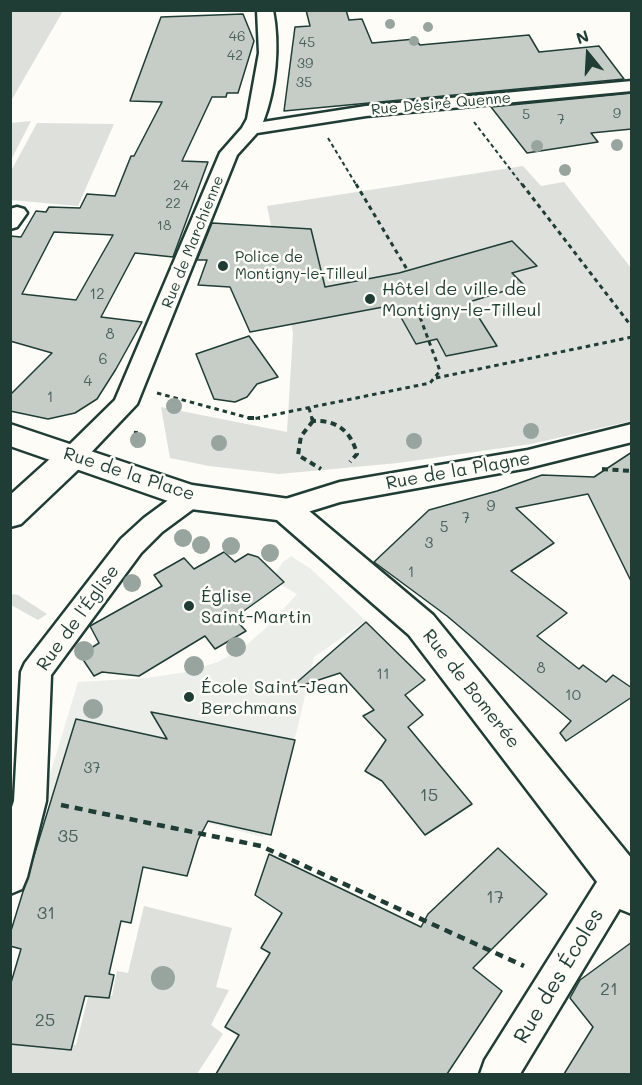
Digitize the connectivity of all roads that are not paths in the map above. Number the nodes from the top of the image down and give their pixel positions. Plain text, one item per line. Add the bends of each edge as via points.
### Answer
1 (265, 10) edge
2 (632, 86) edge
3 (251, 129) junction
4 (632, 433) edge
5 (10, 435) edge
6 (72, 457) junction
7 (191, 496) junction
8 (285, 509) junction
9 (10, 515) edge
10 (10, 877) edge
11 (625, 885) edge
12 (499, 1074) edge

1 - 3 street, Rue de Marchienne via 270,40
2 - 3 street, Rue Désiré Quenne via 366,111
3 - 6 street, Rue de Marchienne via 229,153 126,404
4 - 8 street, Rue de la Plagne via 528,459 338,483
5 - 6 main road, Rue de la Place
6 - 7 main road, Rue de la Place
6 - 9 main road
7 - 8 main road, Rue de la Place
7 - 10 street, Rue de l'Église via 131,546 36,672 30,801
8 - 11 main road, Rue de Bomerée via 421,625
11 - 12 street, Rue des Écoles

